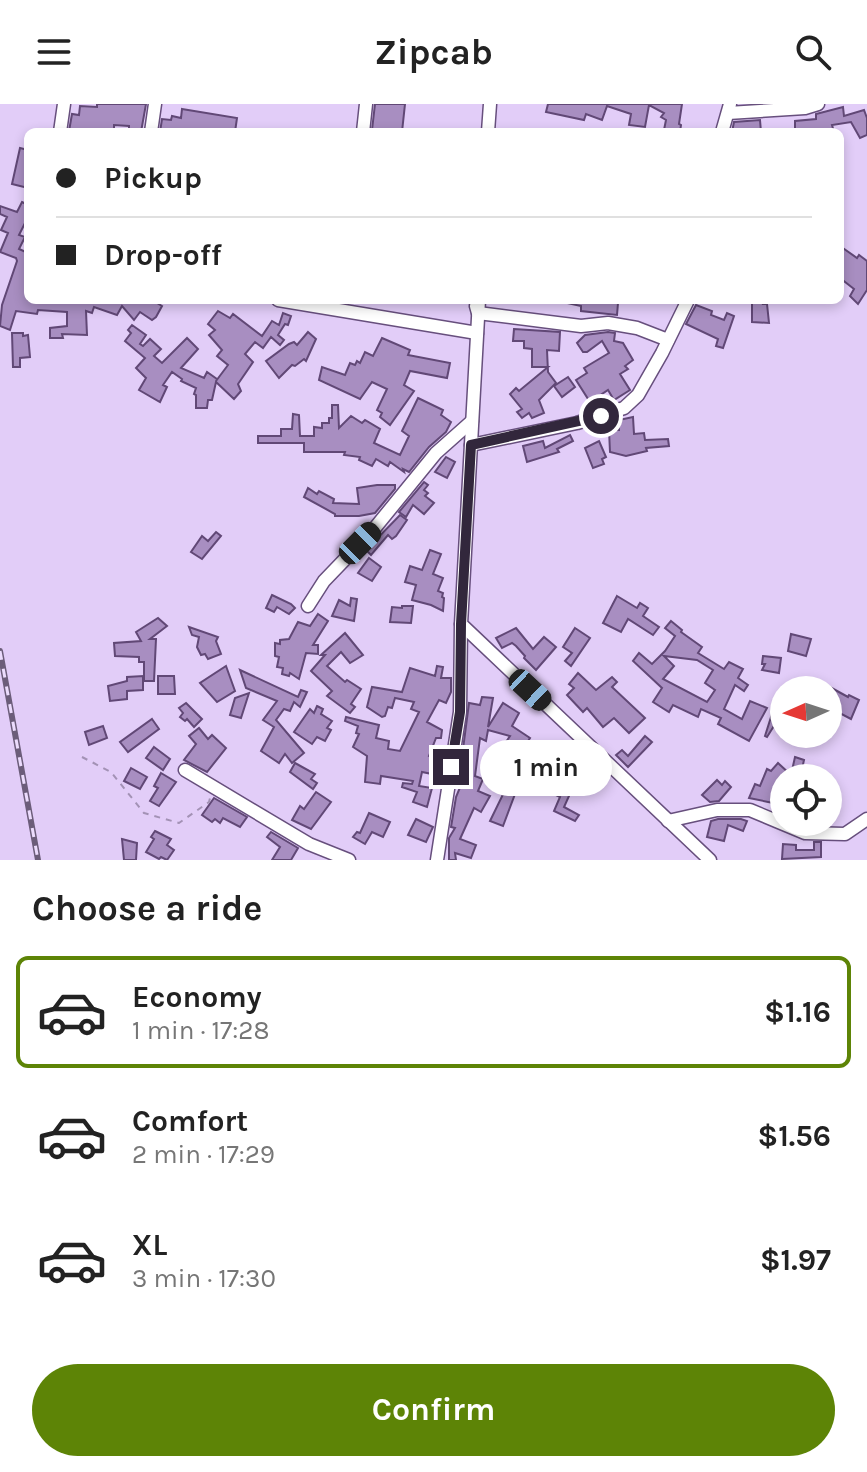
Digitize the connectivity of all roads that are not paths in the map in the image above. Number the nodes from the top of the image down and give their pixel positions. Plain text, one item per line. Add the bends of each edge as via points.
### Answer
1 (64, 104) edge
2 (155, 104) edge
3 (366, 104) edge
4 (490, 104) edge
5 (818, 104) edge
6 (729, 109) edge
7 (61, 128) edge
8 (152, 128) edge
9 (363, 128) edge
10 (488, 128) edge
11 (302, 304) edge
12 (477, 304) edge
13 (686, 304) edge
14 (477, 333) junction
15 (668, 340) junction
16 (472, 421) junction
17 (471, 445) junction
18 (308, 606) dead end
19 (461, 624) junction
20 (185, 770) dead end
21 (867, 819) edge
22 (668, 821) junction
23 (349, 860) edge
24 (437, 860) edge
25 (710, 860) edge

1 - 7 street
2 - 8 street
3 - 9 street
4 - 10 street
5 - 6 street
11 - 14 street
12 - 14 street
12 - 15 street via 581,326 637,328
13 - 15 street
14 - 16 street
15 - 17 street via 638,395 624,408
16 - 17 street
16 - 18 street via 436,453
17 - 19 street
19 - 22 street
19 - 24 street via 460,712
20 - 23 street via 309,844
21 - 22 street via 845,834 805,833 750,810 717,810
22 - 25 street

